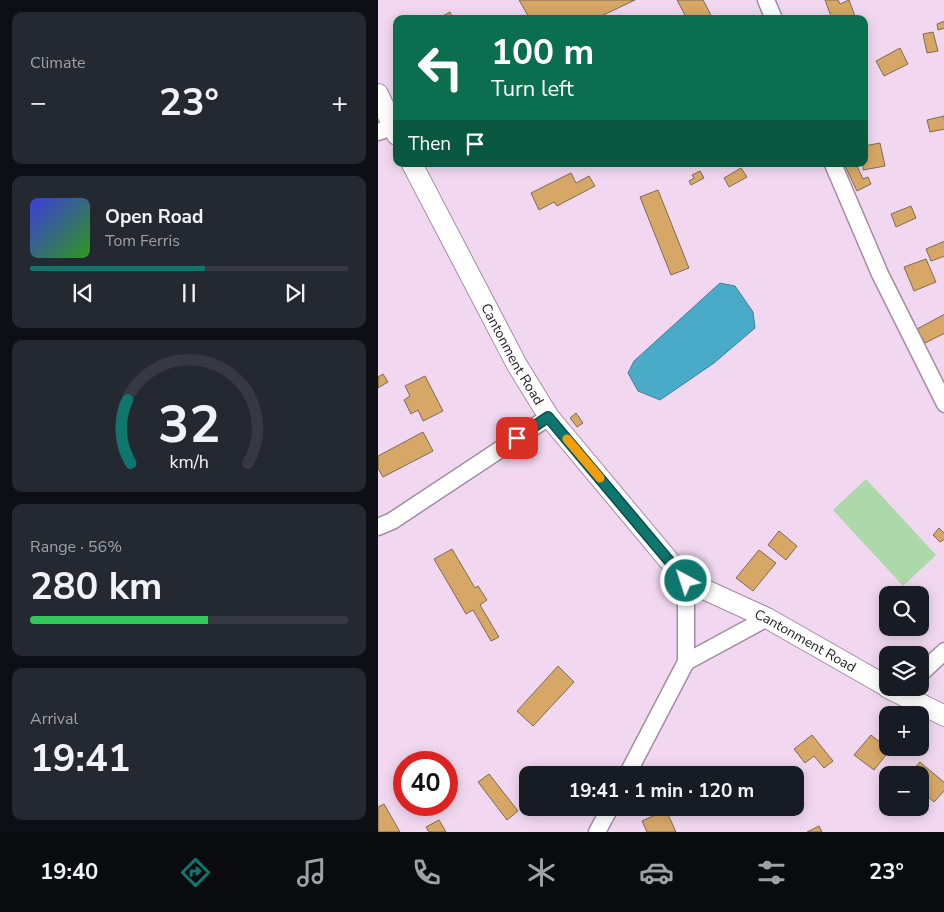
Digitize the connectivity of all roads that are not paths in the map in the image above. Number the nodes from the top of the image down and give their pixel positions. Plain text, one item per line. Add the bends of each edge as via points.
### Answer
1 (766, 0) edge
2 (772, 15) edge
3 (378, 94) edge
4 (389, 131) edge
5 (414, 167) edge
6 (834, 167) edge
7 (944, 404) edge
8 (548, 417) junction
9 (378, 527) edge
10 (686, 581) junction
11 (768, 618) junction
12 (944, 651) edge
13 (686, 662) junction
14 (929, 665) edge
15 (879, 680) edge
16 (908, 696) edge
17 (944, 716) edge
18 (632, 766) edge
19 (606, 816) edge
20 (597, 832) edge

1 - 2 street
3 - 4 street
5 - 8 street, Cantonment Road via 517,365
6 - 7 street via 880,274
8 - 9 street via 392,521
8 - 10 street, Cantonment Road
10 - 11 street, Cantonment Road
10 - 13 street
11 - 13 street
11 - 15 street, Cantonment Road
12 - 14 street
13 - 18 street
16 - 17 street, Cantonment Road
19 - 20 street

